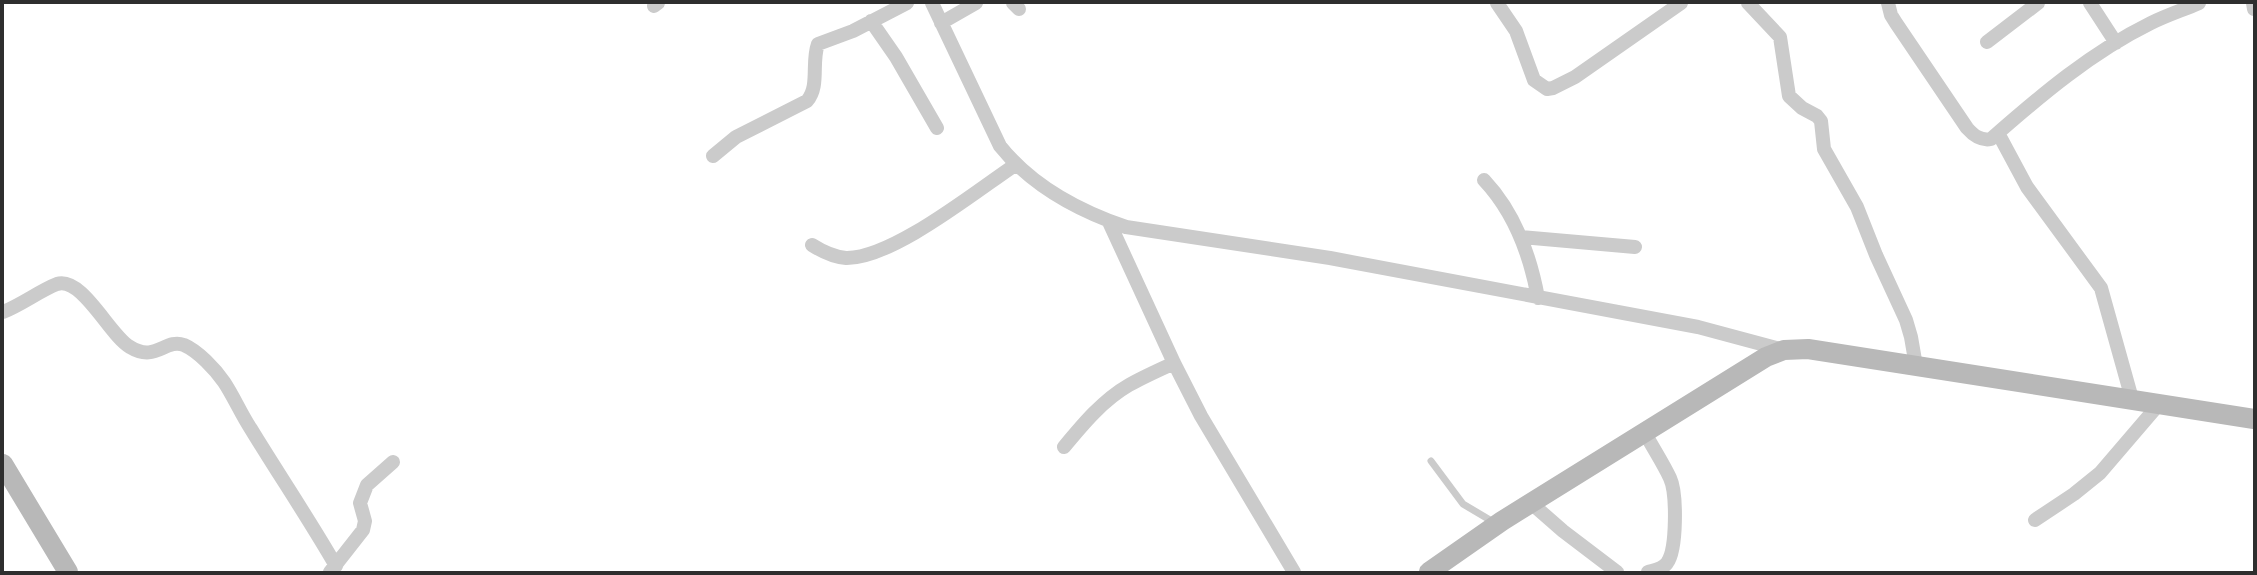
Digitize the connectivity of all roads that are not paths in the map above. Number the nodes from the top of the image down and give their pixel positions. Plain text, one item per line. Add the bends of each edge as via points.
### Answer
1 (907, 3) edge
2 (932, 3) edge
3 (976, 3) edge
4 (1497, 3) edge
5 (1681, 3) edge
6 (1748, 3) edge
7 (1888, 3) edge
8 (2038, 3) edge
9 (2090, 3) edge
10 (2199, 3) edge
11 (2253, 3) edge
12 (2254, 9) edge
13 (871, 21) junction
14 (941, 23) junction
15 (1987, 42) dead end
16 (2116, 43) junction
17 (937, 128) dead end
18 (1998, 133) junction
19 (712, 156) dead end
20 (1015, 165) junction
21 (1484, 180) dead end
22 (1109, 222) junction
23 (1521, 237) junction
24 (812, 245) dead end
25 (1635, 247) dead end
26 (1538, 298) junction
27 (3, 312) edge
28 (1784, 350) junction
29 (1174, 363) junction
30 (1916, 366) junction
31 (2132, 399) junction
32 (2160, 403) junction
33 (2254, 419) edge
34 (1645, 432) junction
35 (1064, 447) dead end
36 (1431, 461) dead end
37 (393, 462) dead end
38 (3, 464) edge
39 (1531, 503) junction
40 (2035, 520) dead end
41 (1497, 524) junction
42 (333, 569) edge
43 (68, 572) edge
44 (1294, 572) edge
45 (1429, 572) edge
46 (1618, 572) edge
47 (1648, 572) edge

1 - 13 street
2 - 14 street
3 - 14 street
4 - 5 street via 1516,31 1534,80 1547,89 1575,78
6 - 30 street via 1780,37 1789,96 1821,121 1824,149 1857,207 1906,320 1912,337
7 - 18 street via 1896,23 1967,128 1979,138 1986,140
8 - 15 street
9 - 16 street
10 - 16 street via 2152,23
11 - 12 street
13 - 17 street via 896,57
13 - 19 street via 853,31 818,44 814,57 814,86 807,101 736,137
14 - 20 street via 1000,146
16 - 18 street via 2057,83
18 - 31 street via 2027,187 2101,288
20 - 22 street via 1042,186
20 - 24 street via 931,222 872,253 847,258 828,255
21 - 23 street via 1509,212
22 - 26 street via 1126,227 1330,258
22 - 29 street
23 - 25 street
23 - 26 street via 1533,269
26 - 28 street via 1698,328
27 - 42 street via 57,284 66,283 82,295 127,346 147,354 176,344 184,345 198,355 218,374 230,392 311,523
28 - 30 main road via 1808,349
28 - 34 main road via 1766,357
29 - 35 street via 1128,385 1086,420
29 - 44 street via 1201,416
30 - 31 main road
31 - 32 main road
32 - 33 main road
32 - 40 street via 2100,473
34 - 39 main road
34 - 47 street via 1670,479 1675,507 1671,555 1660,569
36 - 41 lane via 1463,504
37 - 42 street via 367,485 360,503 365,521 363,530
38 - 43 main road
39 - 41 main road
39 - 46 street via 1563,531
41 - 45 main road

